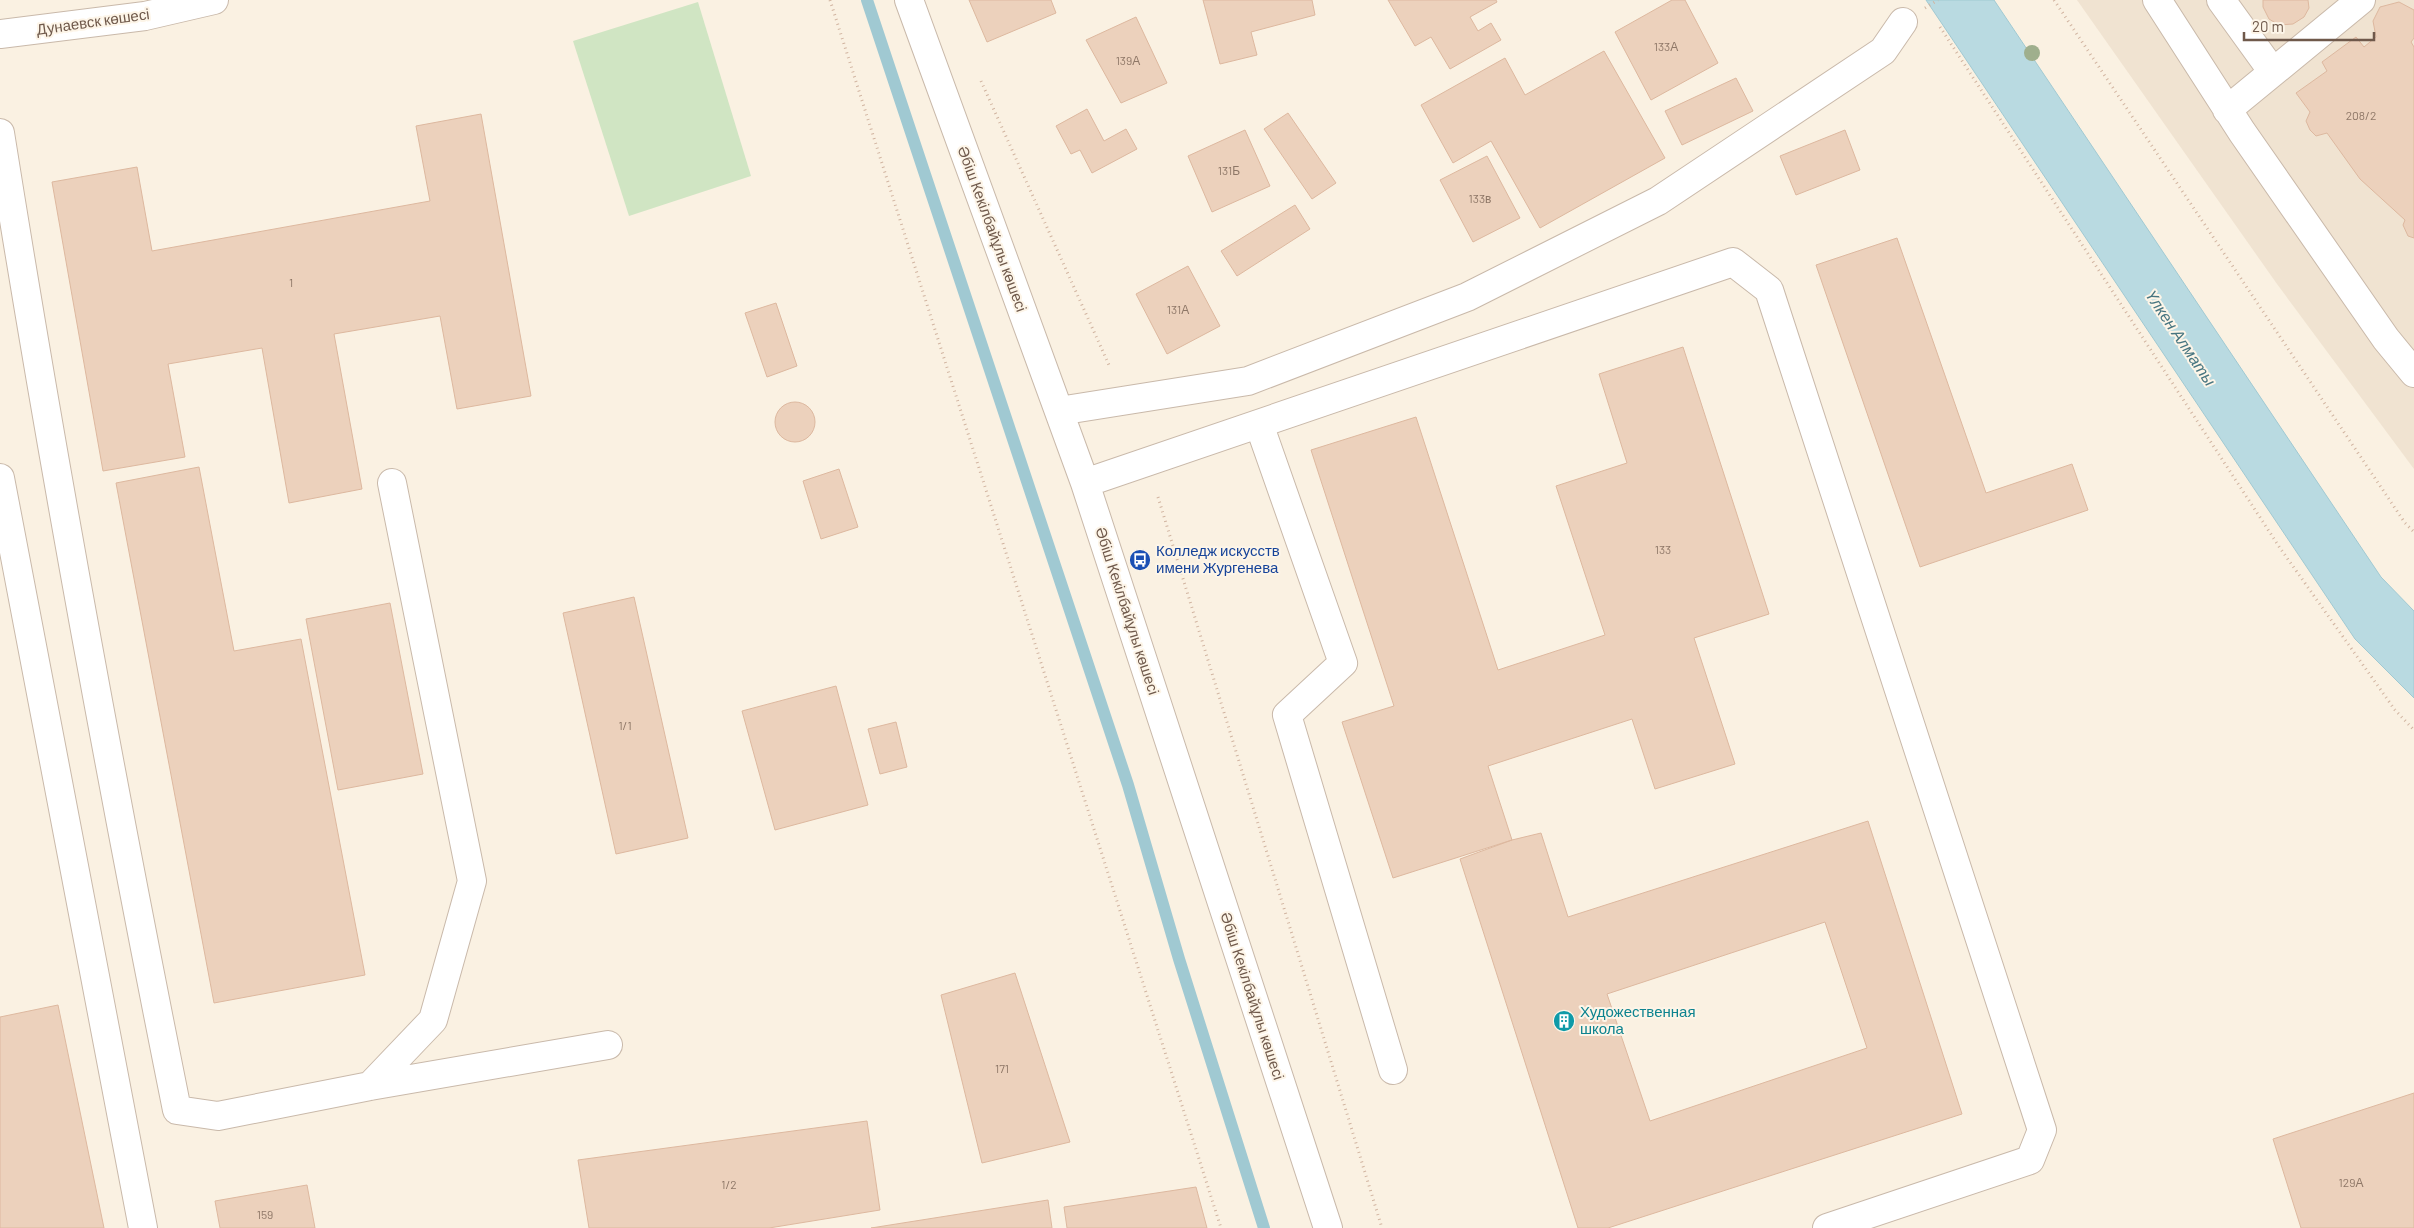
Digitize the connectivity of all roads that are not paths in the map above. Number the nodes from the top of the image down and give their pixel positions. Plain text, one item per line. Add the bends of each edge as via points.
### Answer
1 (214, 0) edge
2 (909, 0) edge
3 (2157, 0) edge
4 (2221, 0) edge
5 (2361, 0) edge
6 (143, 8) edge
7 (1918, 13) road end
8 (0, 34) edge
9 (2273, 72) junction
10 (2227, 110) junction
11 (0, 133) edge
12 (2414, 373) edge
13 (1059, 411) junction
14 (1260, 424) junction
15 (0, 478) edge
16 (392, 483) dead end
17 (1085, 483) junction
18 (608, 1044) dead end
19 (1393, 1070) dead end
20 (370, 1086) junction
21 (143, 1228) edge
22 (1328, 1228) edge
23 (1826, 1228) edge

1 - 6 street, Дунаевск көшесі
2 - 13 street, Әбіш Кекілбайұлы көшесі
3 - 10 street
4 - 9 street
5 - 9 street
6 - 8 street, Дунаевск көшесі
7 - 13 street via 1882,51 1658,201 1467,297 1248,382
9 - 10 street
10 - 12 street via 2386,339
11 - 20 street via 117,808 177,1110 218,1116
13 - 17 street, Әбіш Кекілбайұлы көшесі
14 - 17 street
14 - 19 street via 1343,663 1287,715
14 - 23 street via 1733,262 1768,290 2042,1130 2030,1160
15 - 21 street
16 - 20 street via 472,881 433,1020
17 - 22 street, Әбіш Кекілбайұлы көшесі
18 - 20 street

